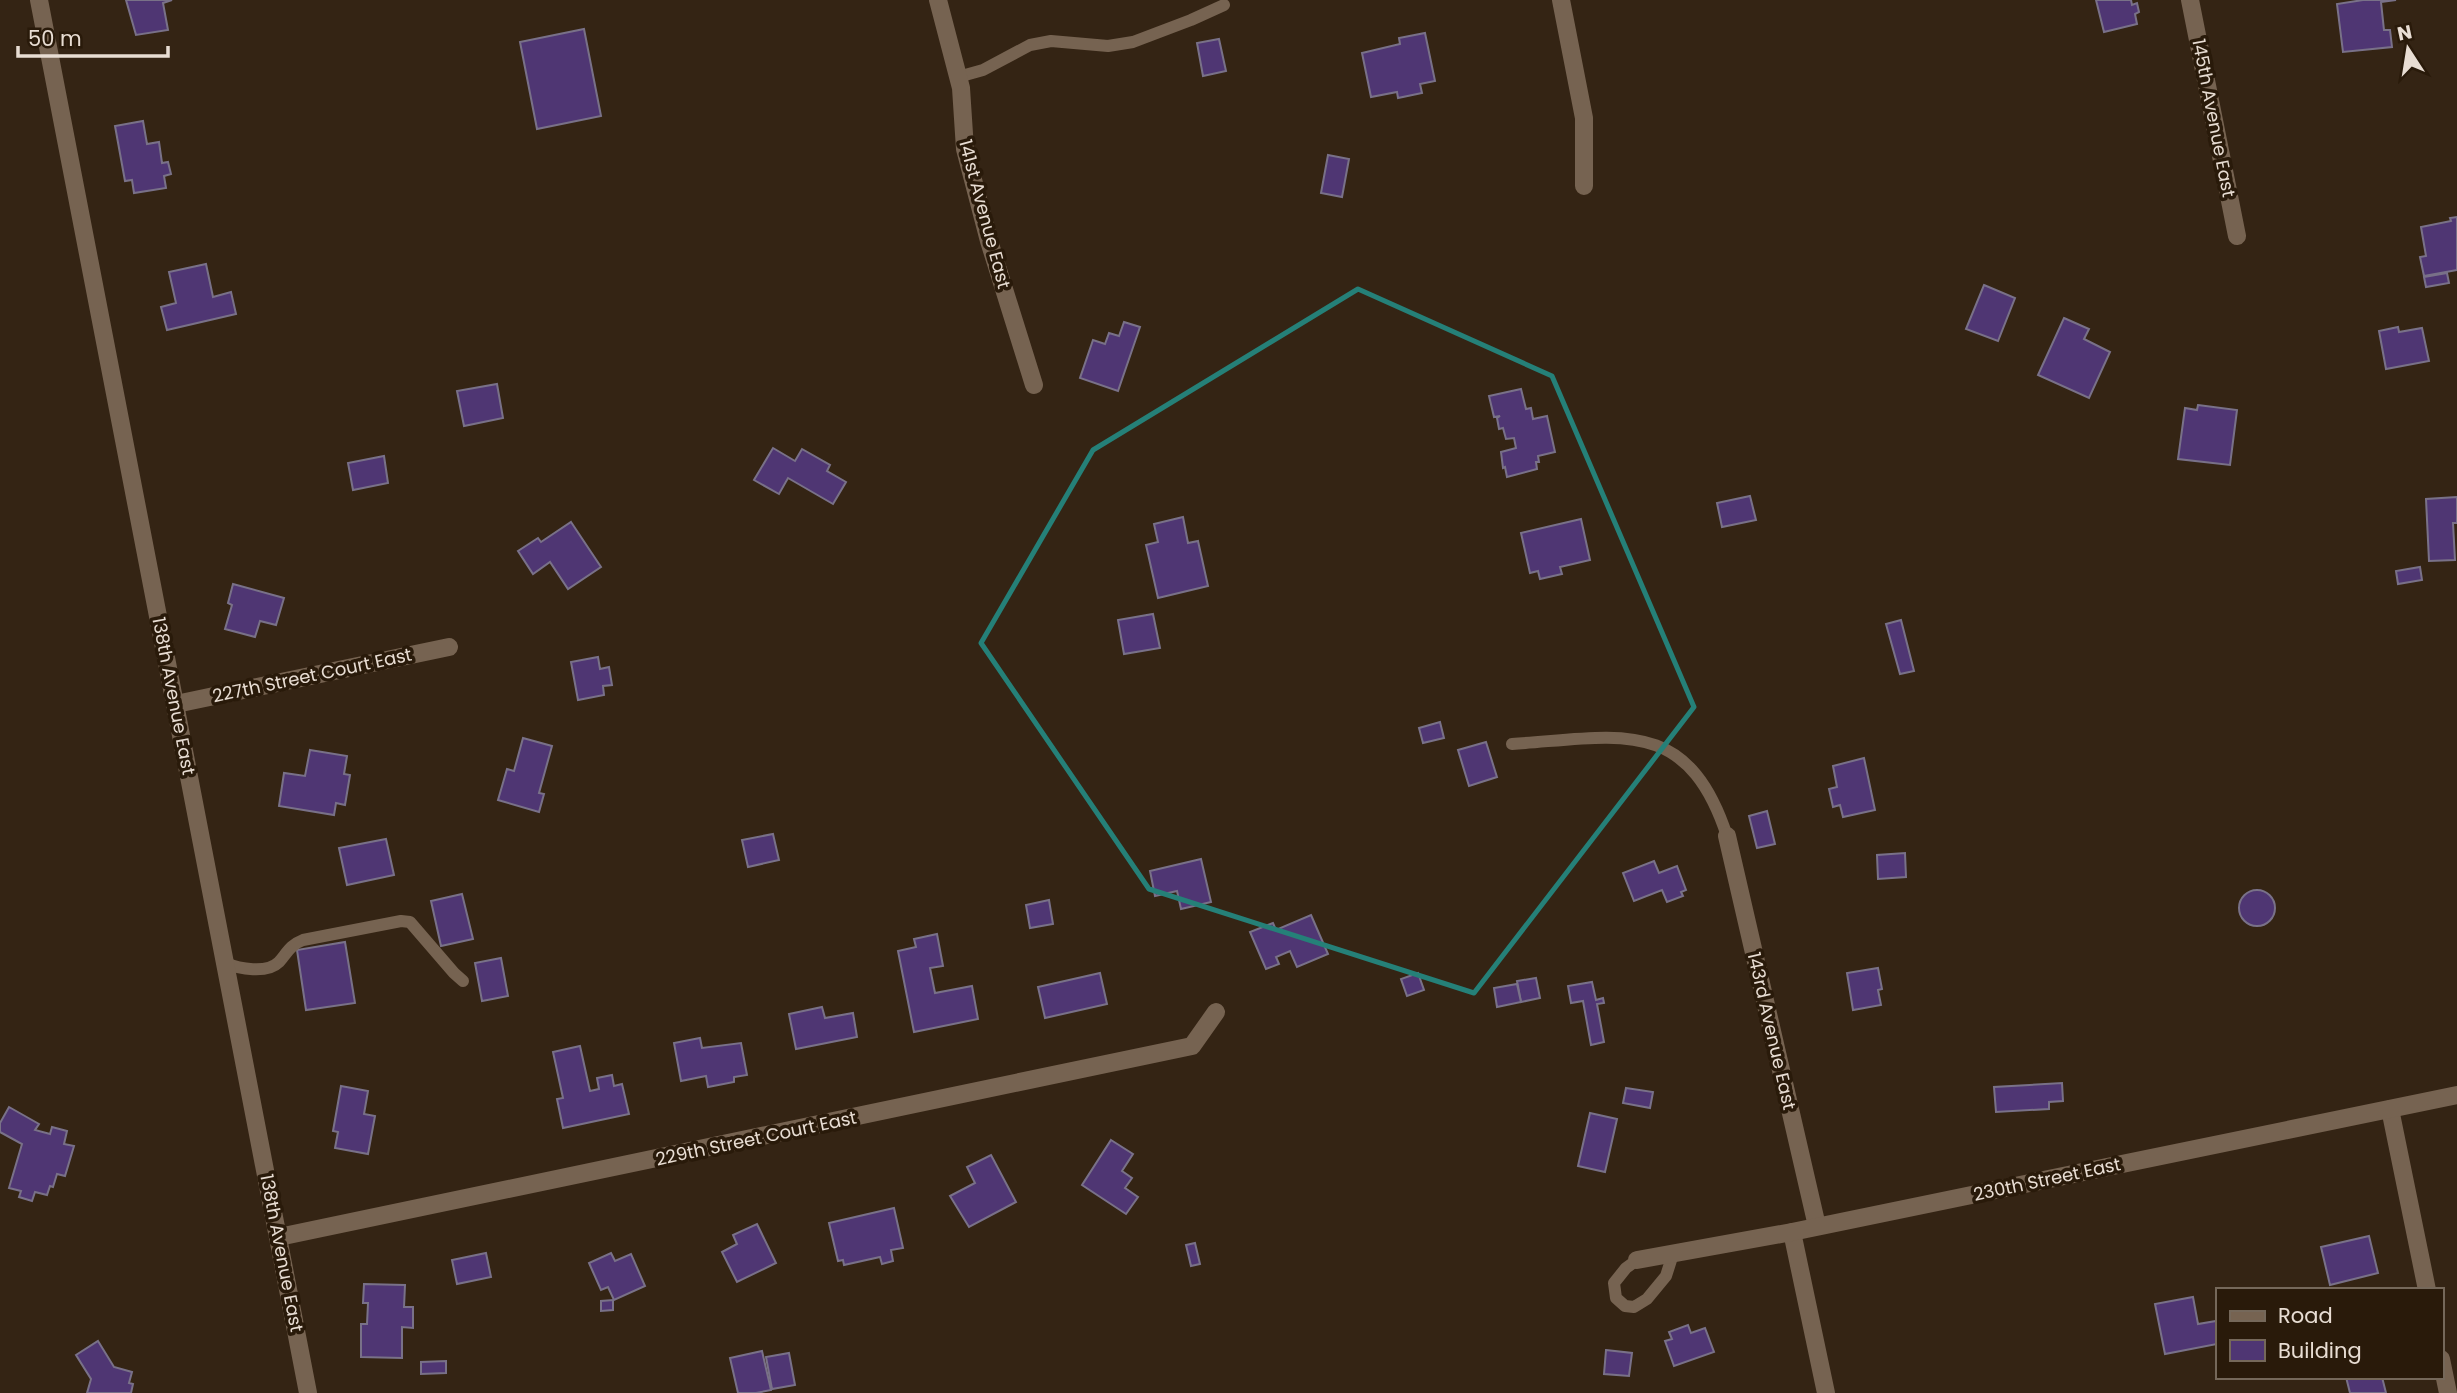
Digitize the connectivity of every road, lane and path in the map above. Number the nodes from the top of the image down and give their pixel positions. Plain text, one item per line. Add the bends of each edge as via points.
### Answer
1 (39, 0) edge
2 (938, 0) edge
3 (1560, 0) edge
4 (2190, 0) edge
5 (1224, 5) dead end
6 (958, 77) junction
7 (1584, 186) dead end
8 (2237, 236) dead end
9 (1034, 385) dead end
10 (449, 646) dead end
11 (176, 704) junction
12 (1512, 744) dead end
13 (1727, 836) joint
14 (226, 963) junction
15 (463, 981) dead end
16 (1216, 1012) dead end
17 (2457, 1095) edge
18 (2390, 1109) junction
19 (1817, 1226) junction
20 (1791, 1232) junction
21 (279, 1237) junction
22 (1673, 1254) junction
23 (1637, 1260) joint
24 (2427, 1288) edge
25 (2443, 1369) edge
26 (308, 1393) edge
27 (1826, 1393) edge
28 (2448, 1393) edge

1 - 11 street, 138th Avenue East
2 - 6 street, 141st Avenue East
3 - 7 street via 1584,118
4 - 8 street, 145th Avenue East
5 - 6 lane via 1133,42 1108,47 1051,41 1030,45 983,70
6 - 9 street, 141st Avenue East via 965,149
10 - 11 street, 227th Street Court East
11 - 14 street, 138th Avenue East
12 - 13 lane via 1609,737 1663,747 1698,776 1718,809
13 - 19 street, 143rd Avenue East
14 - 15 lane via 236,968 267,968 303,940 401,920 410,922
14 - 21 street, 138th Avenue East
16 - 21 street, 229th Street Court East via 1192,1046
17 - 18 street, 230th Street East
18 - 19 street, 230th Street East
18 - 24 street
19 - 20 street, 230th Street East
20 - 22 street, 230th Street East
20 - 27 street
21 - 26 street, 138th Avenue East
22 - 23 street, 230th Street East
22 - 23 lane via 1666,1276 1647,1298 1634,1307 1625,1306 1616,1298 1614,1283
25 - 28 street

